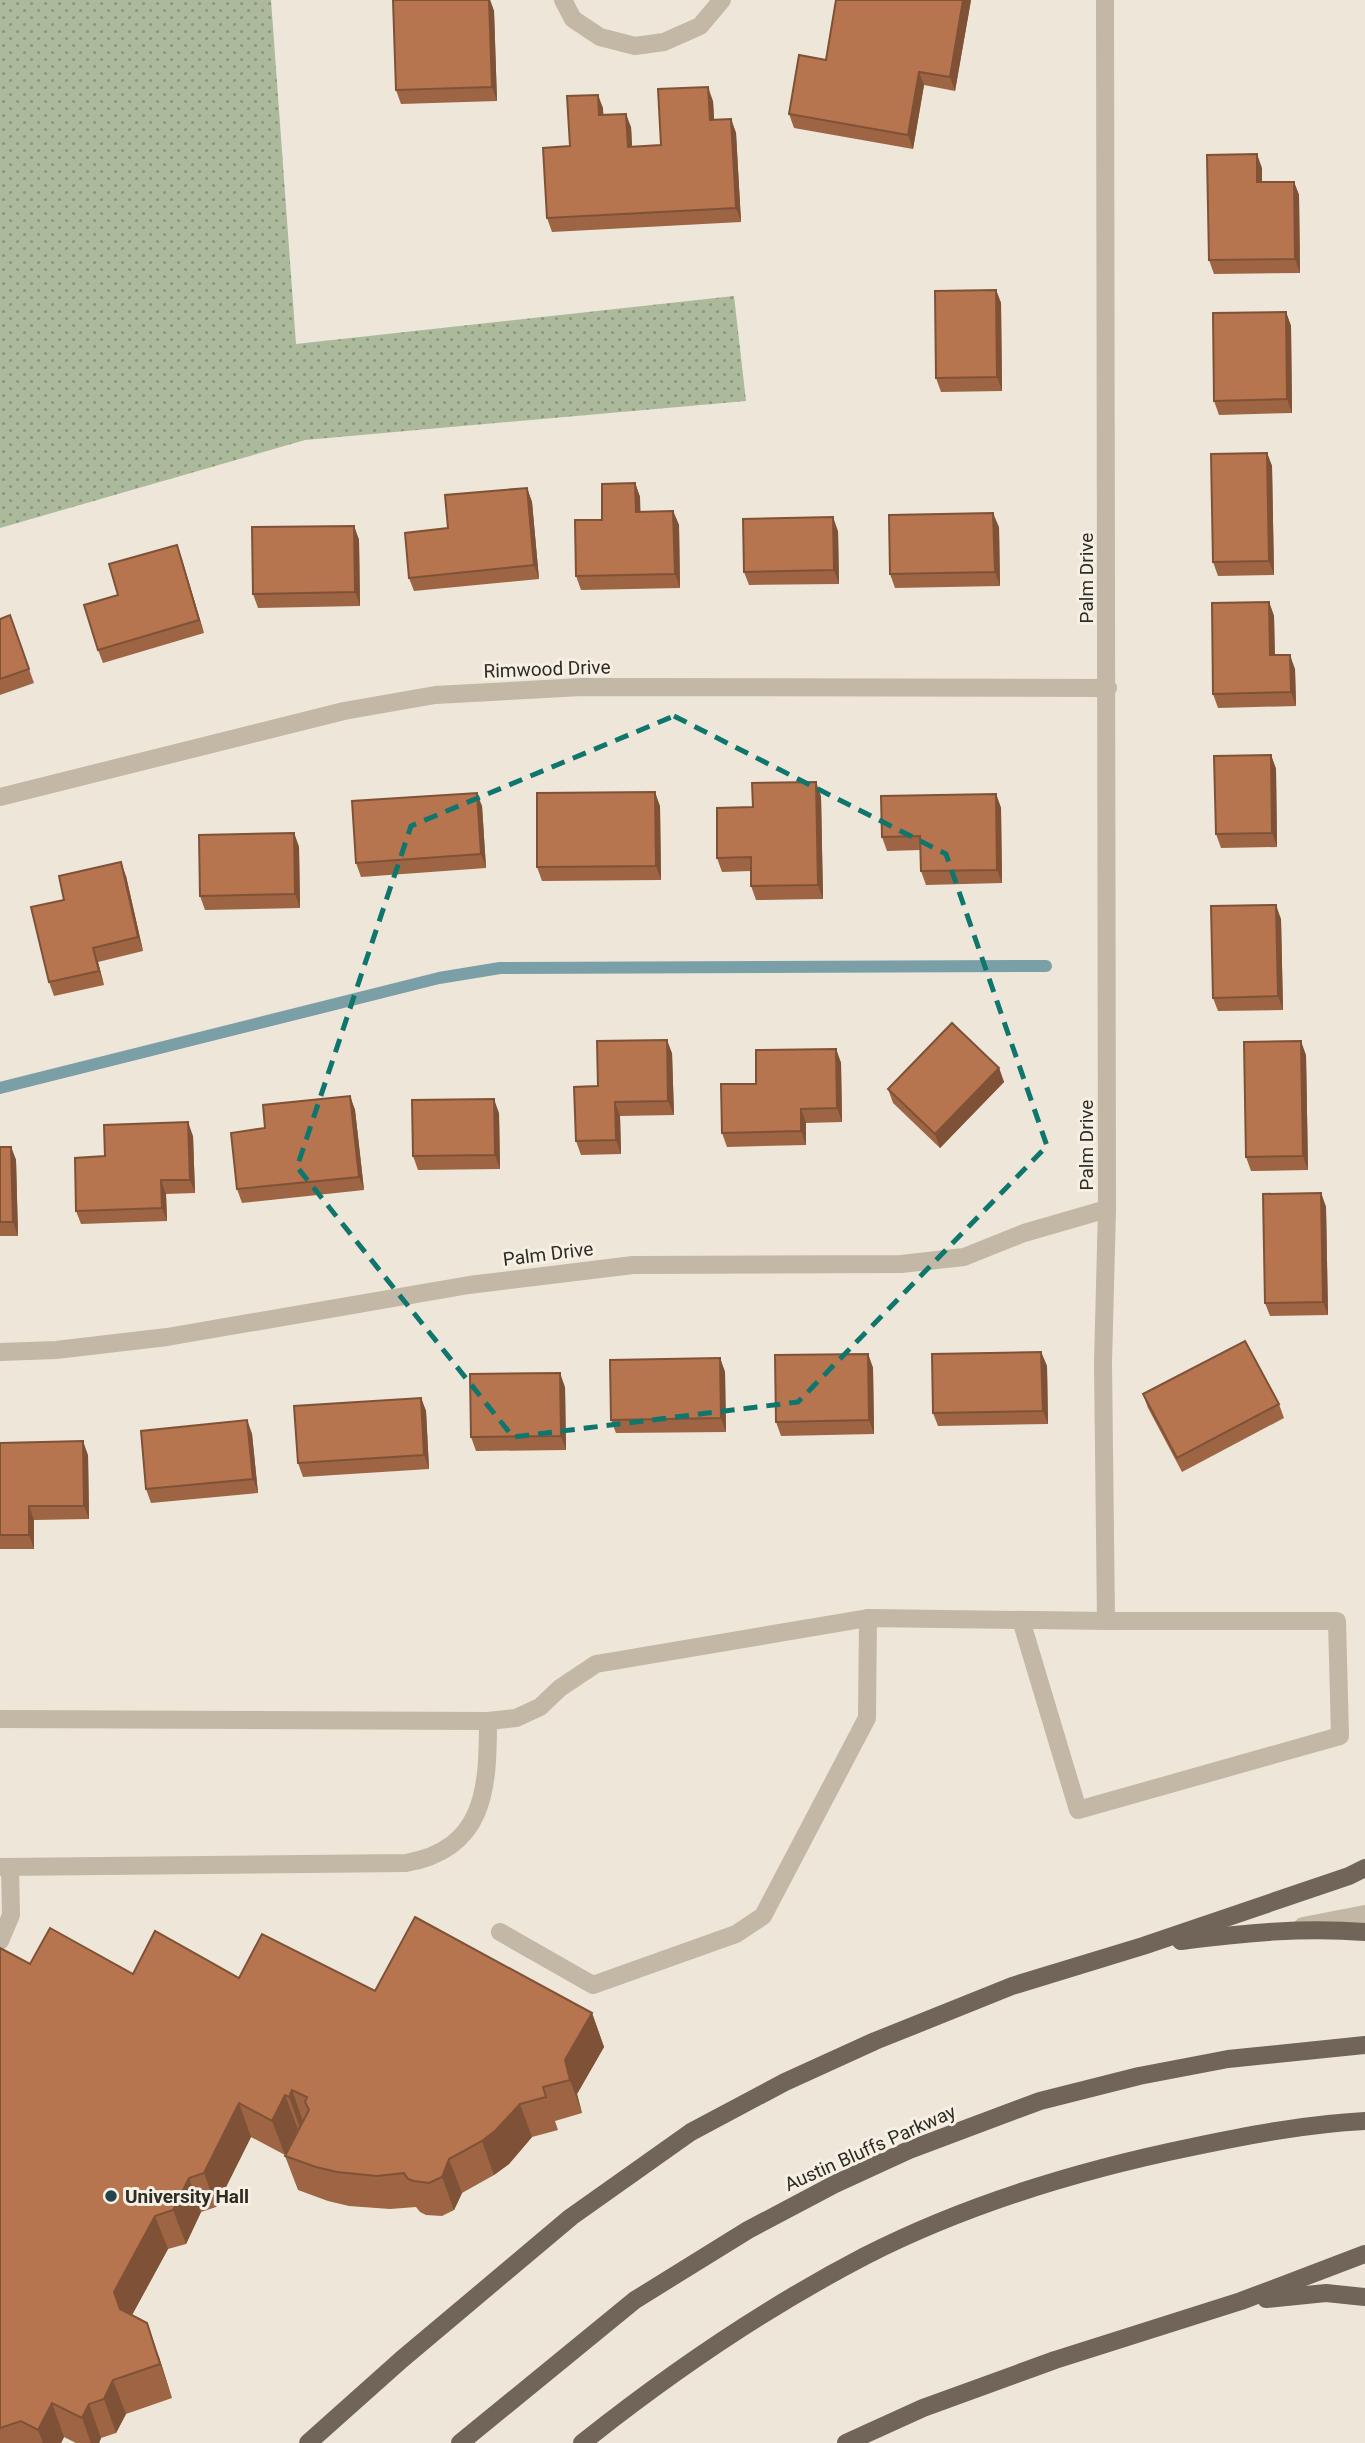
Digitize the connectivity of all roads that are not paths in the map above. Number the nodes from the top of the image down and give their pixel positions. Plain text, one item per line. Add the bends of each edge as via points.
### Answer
1 (563, 0) edge
2 (722, 0) edge
3 (1105, 0) edge
4 (1108, 688) junction
5 (0, 797) edge
6 (1107, 1209) junction
7 (0, 1352) edge
8 (868, 1618) junction
9 (1021, 1620) junction
10 (1106, 1621) junction
11 (0, 1719) edge
12 (488, 1721) junction
13 (5, 1867) edge
14 (1365, 1868) edge
15 (1365, 1914) edge
16 (1285, 1930) junction
17 (1365, 1932) edge
18 (499, 1933) dead end
19 (0, 1941) edge
20 (1143, 1946) junction
21 (1365, 2045) edge
22 (1365, 2121) edge
23 (1365, 2254) edge
24 (1365, 2297) edge
25 (1241, 2301) junction
26 (309, 2443) edge
27 (460, 2443) edge
28 (582, 2443) edge
29 (845, 2443) edge

1 - 2 street via 573,19 600,37 635,46 664,42 700,26
3 - 4 street, Palm Drive
4 - 5 street, Rimwood Drive via 582,687 435,695 344,711
4 - 6 street, Palm Drive
6 - 7 street, Palm Drive via 1024,1233 964,1257 901,1264 633,1265 469,1285 167,1337
6 - 10 street via 1103,1363
8 - 9 street
8 - 12 street via 596,1664 540,1707 516,1718
8 - 18 street via 867,1718 763,1916 736,1934 593,1985
9 - 10 street
9 - 10 street via 1078,1810 1340,1736 1337,1621
11 - 12 street
12 - 13 street via 488,1763 480,1805 468,1830 451,1848 429,1859 406,1863
13 - 19 street via 11,1915
14 - 20 main road
15 - 16 street
16 - 17 main road
16 - 20 main road
20 - 26 main road via 1012,1986 874,2041 691,2132 571,2217
21 - 27 main road, Austin Bluffs Parkway via 1228,2059 1139,2076 1040,2101 909,2150 761,2223 635,2300
22 - 28 main road via 1260,2133 1158,2154 1060,2179 942,2221 867,2255 781,2303
23 - 25 main road
24 - 25 main road via 1326,2294
25 - 29 main road via 935,2403

